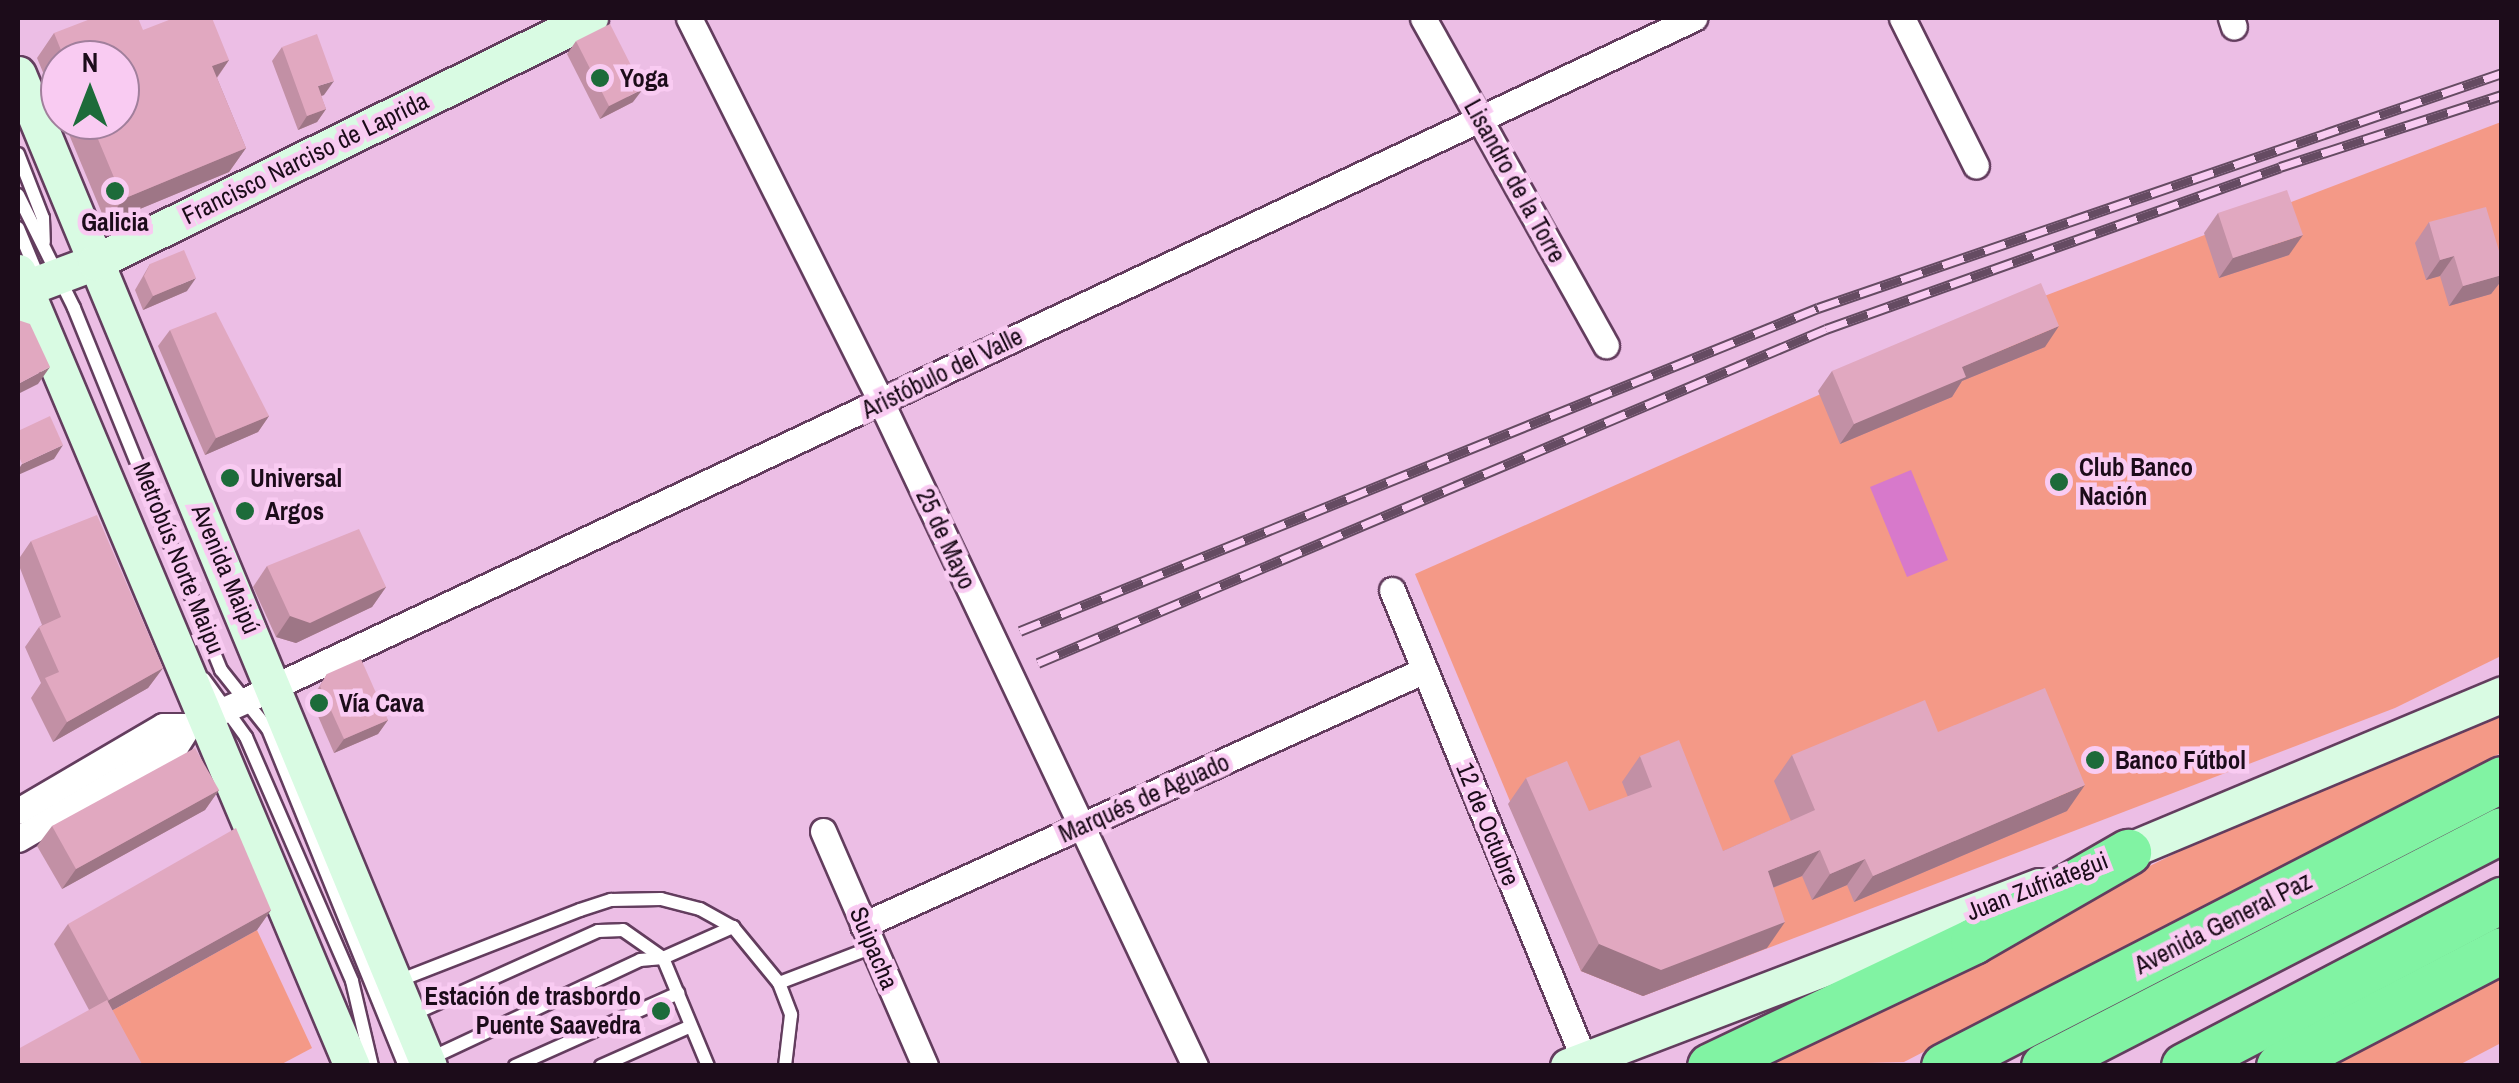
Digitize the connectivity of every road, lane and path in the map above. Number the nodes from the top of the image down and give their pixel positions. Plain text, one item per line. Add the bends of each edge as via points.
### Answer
1 (590, 18) edge
2 (689, 18) edge
3 (1424, 18) edge
4 (1694, 18) edge
5 (1902, 18) edge
6 (18, 74) edge
7 (1478, 116) junction
8 (18, 154) edge
9 (1976, 166) dead end
10 (18, 195) edge
11 (18, 228) edge
12 (95, 262) junction
13 (34, 275) edge
14 (1606, 345) dead end
15 (881, 402) junction
16 (1392, 590) dead end
17 (1425, 670) junction
18 (2502, 694) edge
19 (229, 708) junction
20 (2502, 779) edge
21 (18, 811) edge
22 (1083, 826) junction
23 (2502, 830) edge
24 (824, 831) dead end
25 (18, 839) edge
26 (2128, 852) junction
27 (2502, 900) edge
28 (733, 928) junction
29 (868, 936) junction
30 (2502, 950) edge
31 (663, 958) junction
32 (352, 982) junction
33 (779, 983) junction
34 (386, 986) junction
35 (678, 993) junction
36 (400, 1018) junction
37 (690, 1027) junction
38 (1576, 1062) edge
39 (419, 1064) edge
40 (352, 1066) edge
41 (372, 1066) edge
42 (515, 1066) edge
43 (601, 1066) edge
44 (708, 1066) edge
45 (785, 1066) edge
46 (924, 1066) edge
47 (1195, 1066) edge
48 (1710, 1066) edge
49 (1944, 1066) edge
50 (2044, 1066) edge
51 (2184, 1066) edge
52 (2279, 1066) edge

1 - 12 main road, Francisco Narciso de Laprida
2 - 15 street, 25 de Mayo
3 - 7 street, Lisandro de la Torre
4 - 7 street, Aristóbulo del Valle
5 - 9 street
6 - 12 main road, Avenida Maipú
7 - 14 street, Lisandro de la Torre
7 - 15 street, Aristóbulo del Valle
8 - 13 lane via 43,218
10 - 13 lane
11 - 13 lane
12 - 13 main road, Francisco Narciso de Laprida
12 - 19 main road, Avenida Maipú
13 - 19 main road, Avenida Maipú
15 - 19 street, Aristóbulo del Valle
15 - 22 street, 25 de Mayo
16 - 17 street, 12 de Octubre
17 - 22 street, Marqués de Aguado
17 - 38 street, 12 de Octubre
18 - 26 main road, Juan Zufriategui
19 - 21 street, Aristóbulo del Valle via 164,726
19 - 25 street, Aristóbulo del Valle
19 - 32 lane
19 - 34 main road, Avenida Maipú
19 - 40 main road, Avenida Maipú
20 - 49 highway, Avenida General Paz
22 - 29 street, Marqués de Aguado
22 - 47 street, 25 de Mayo
23 - 50 highway, Avenida General Paz
24 - 29 street, Suipacha
26 - 38 main road, Juan Zufriategui
26 - 48 highway via 1972,941
27 - 51 highway
28 - 31 lane
28 - 33 lane
28 - 34 lane via 700,909 661,899 611,900
29 - 33 lane
29 - 46 street, Suipacha
30 - 52 highway
31 - 35 lane
31 - 36 lane via 624,930 598,931
31 - 39 lane via 640,960
32 - 36 lane
32 - 41 lane
33 - 45 lane via 790,1014
34 - 36 main road, Avenida Maipú
35 - 37 lane
35 - 42 lane
36 - 39 main road, Avenida Maipú
37 - 43 lane
37 - 44 lane

